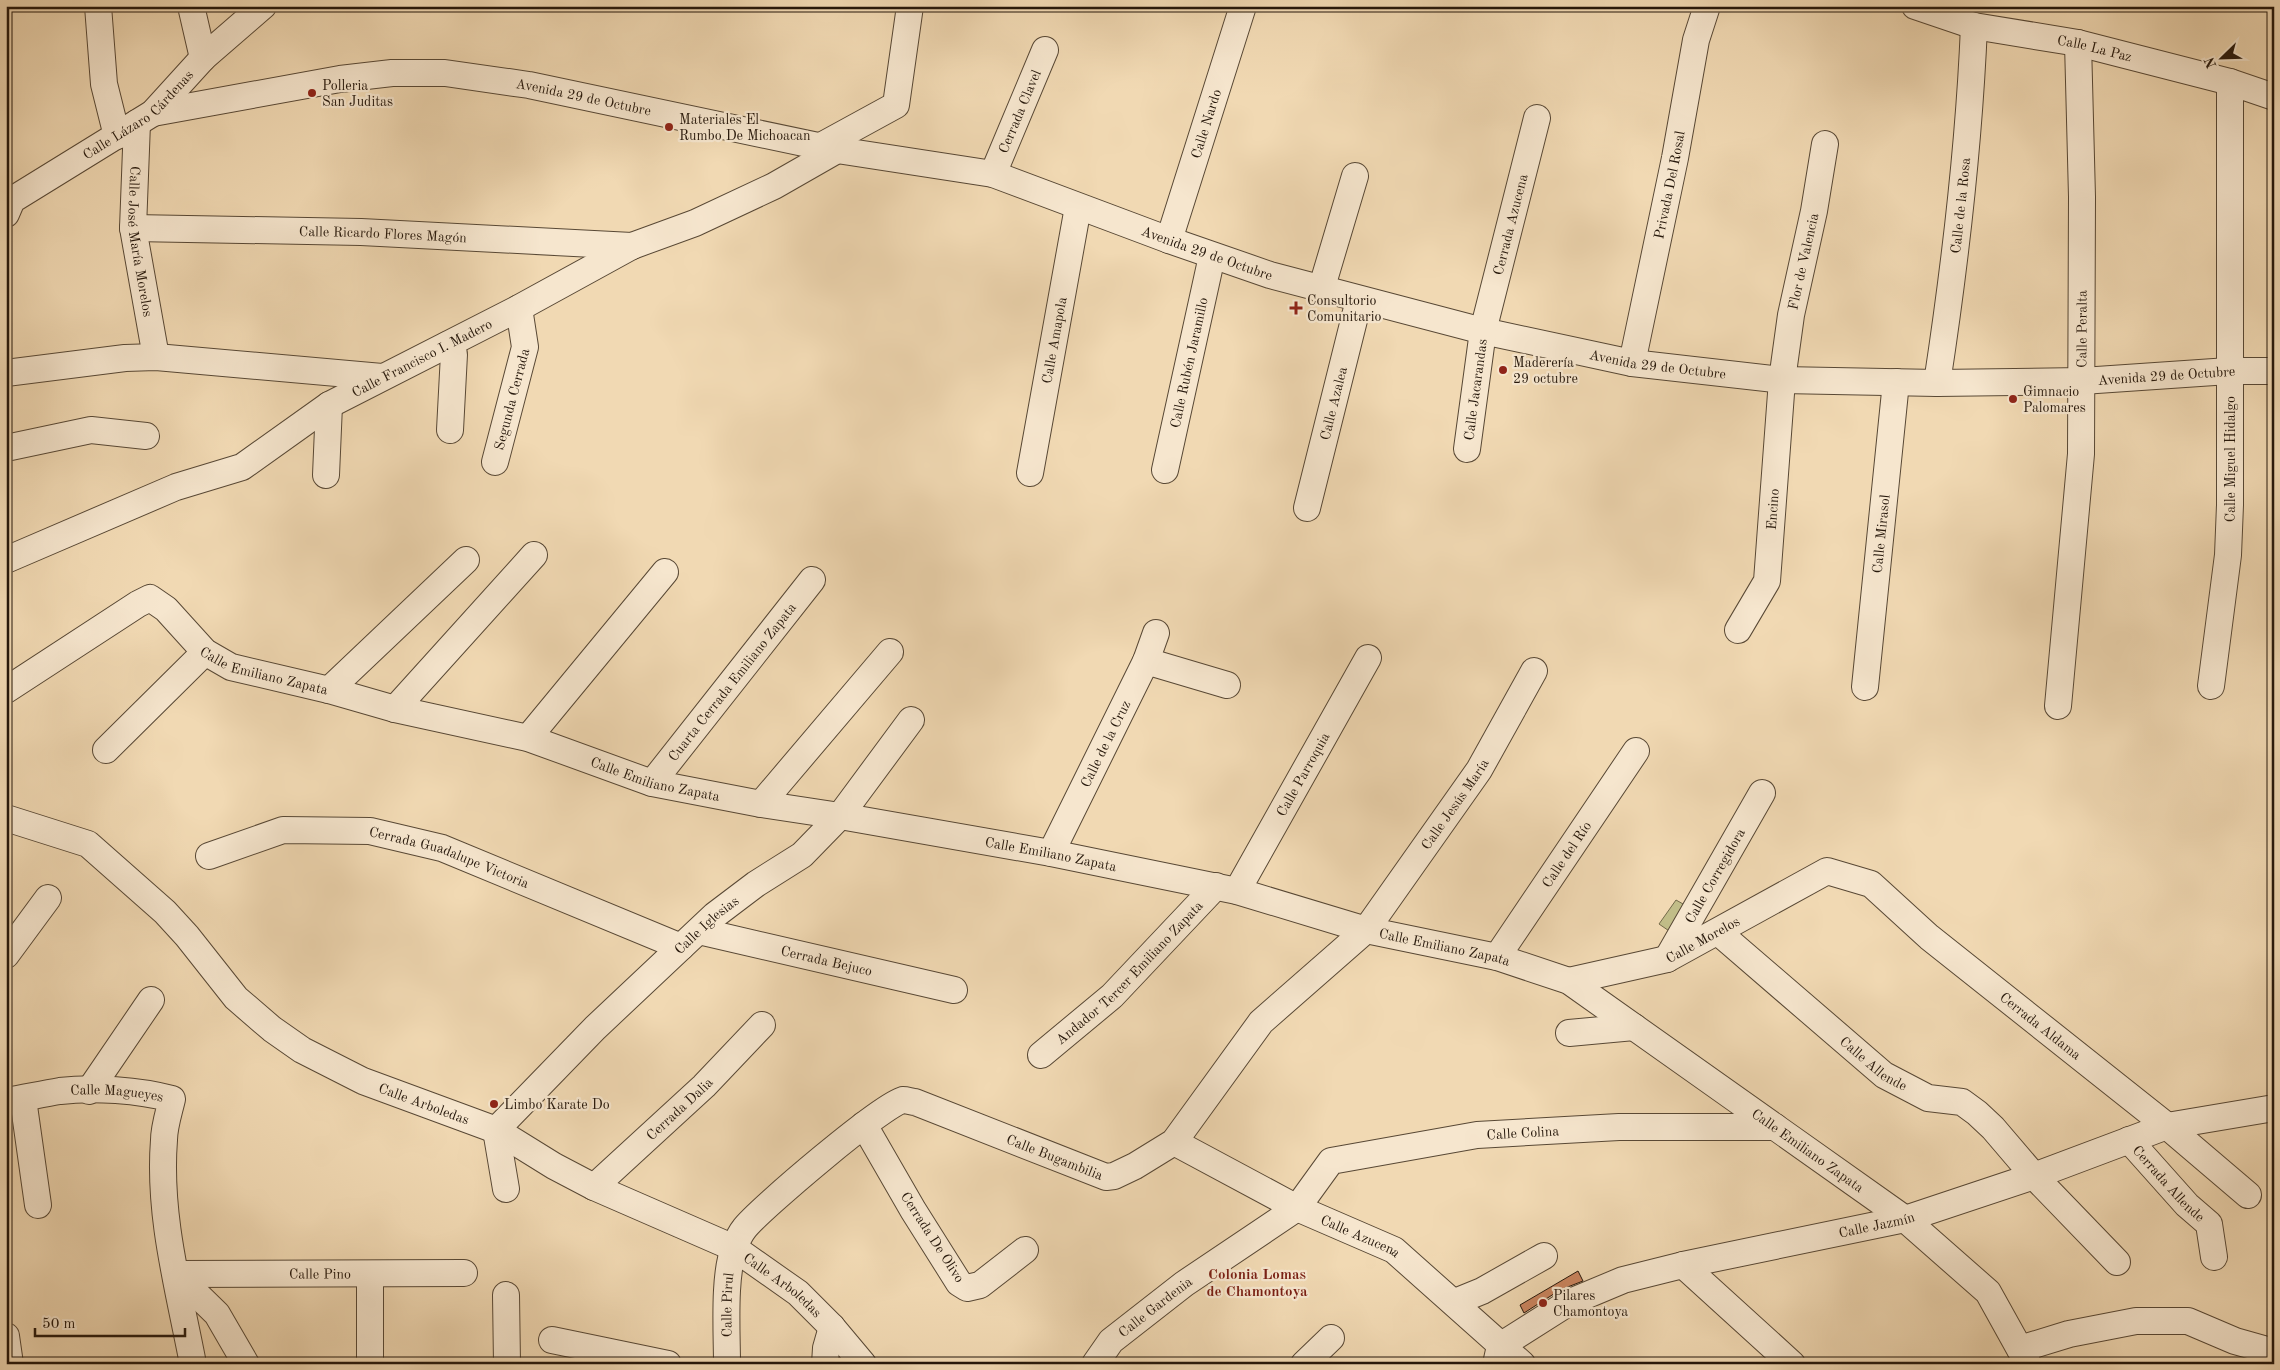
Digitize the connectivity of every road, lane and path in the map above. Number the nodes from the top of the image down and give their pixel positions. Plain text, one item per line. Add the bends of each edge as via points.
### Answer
1 (98, 6) edge
2 (191, 6) edge
3 (263, 6) edge
4 (910, 6) edge
5 (1243, 6) edge
6 (1707, 6) edge
7 (1915, 6) edge
8 (1974, 26) junction
9 (2078, 42) junction
10 (1045, 50) dead end
11 (203, 58) junction
12 (2230, 82) junction
13 (2274, 97) edge
14 (1537, 118) dead end
15 (136, 124) junction
16 (1825, 144) dead end
17 (829, 148) junction
18 (993, 174) junction
19 (1355, 176) dead end
20 (8, 204) edge
21 (1078, 207) junction
22 (133, 228) junction
23 (1169, 240) junction
24 (632, 246) junction
25 (1212, 256) junction
26 (1321, 290) junction
27 (1359, 300) junction
28 (519, 308) junction
29 (1483, 331) junction
30 (447, 345) junction
31 (156, 357) junction
32 (1632, 363) junction
33 (2229, 371) junction
34 (2274, 371) edge
35 (6, 373) edge
36 (382, 378) junction
37 (1782, 380) junction
38 (2082, 381) junction
39 (1896, 382) junction
40 (1937, 383) junction
41 (329, 405) junction
42 (450, 430) dead end
43 (146, 436) dead end
44 (6, 448) edge
45 (1467, 448) dead end
46 (495, 462) dead end
47 (1165, 470) dead end
48 (1030, 473) dead end
49 (326, 475) dead end
50 (1307, 508) dead end
51 (534, 555) dead end
52 (6, 560) edge
53 (466, 560) dead end
54 (665, 572) dead end
55 (812, 580) dead end
56 (1738, 630) dead end
57 (1156, 634) dead end
58 (205, 652) junction
59 (890, 652) dead end
60 (1368, 658) dead end
61 (1146, 661) junction
62 (1534, 671) dead end
63 (1227, 685) dead end
64 (2211, 686) dead end
65 (1865, 687) dead end
66 (6, 690) edge
67 (329, 690) junction
68 (2058, 706) dead end
69 (395, 709) junction
70 (911, 720) dead end
71 (528, 738) junction
72 (106, 750) dead end
73 (1636, 751) dead end
74 (652, 783) junction
75 (1762, 793) dead end
76 (761, 804) junction
77 (840, 816) junction
78 (6, 818) edge
79 (1051, 853) junction
80 (210, 856) dead end
81 (1827, 871) joint
82 (1226, 888) junction
83 (48, 898) dead end
84 (1366, 930) junction
85 (1718, 932) junction
86 (690, 939) junction
87 (6, 956) edge
88 (1497, 958) junction
89 (1667, 959) junction
90 (1569, 981) junction
91 (954, 990) dead end
92 (151, 1000) dead end
93 (762, 1025) dead end
94 (1634, 1027) junction
95 (1569, 1032) dead end
96 (1041, 1055) dead end
97 (89, 1091) junction
98 (15, 1100) edge
99 (2274, 1108) edge
100 (864, 1125) junction
101 (2166, 1126) junction
102 (1775, 1127) junction
103 (496, 1130) junction
104 (2128, 1140) junction
105 (1174, 1142) junction
106 (2034, 1176) junction
107 (594, 1187) junction
108 (506, 1189) dead end
109 (2248, 1195) dead end
110 (38, 1205) dead end
111 (1297, 1208) junction
112 (1905, 1219) junction
113 (734, 1248) junction
114 (1025, 1250) dead end
115 (1544, 1256) dead end
116 (2214, 1257) dead end
117 (2117, 1262) dead end
118 (1683, 1265) junction
119 (464, 1273) dead end
120 (176, 1274) junction
121 (370, 1274) junction
122 (506, 1295) dead end
123 (1455, 1302) junction
124 (832, 1327) junction
125 (6, 1336) edge
126 (1331, 1338) dead end
127 (552, 1340) dead end
128 (2274, 1352) edge
129 (1499, 1355) edge
130 (2024, 1356) edge
131 (10, 1364) edge
132 (193, 1364) edge
133 (246, 1364) edge
134 (370, 1364) edge
135 (507, 1364) edge
136 (668, 1364) edge
137 (727, 1364) edge
138 (825, 1364) edge
139 (863, 1364) edge
140 (1095, 1364) edge
141 (1304, 1364) edge
142 (1522, 1364) edge
143 (1792, 1364) edge

1 - 15 street, Calle José María Morelos via 104,84
2 - 11 street
3 - 11 street, Calle Lázaro Cárdenas
4 - 17 street, Calle Francisco I. Madero via 896,105
5 - 23 street, Calle Nardo
6 - 32 street, Privada Del Rosal via 1696,40
7 - 8 street, Calle La Paz
8 - 9 street, Calle La Paz
8 - 40 street, Calle de la Rosa via 1962,198
9 - 12 street, Calle La Paz
9 - 38 street, Calle Peralta
10 - 18 street, Cerrada Clavel
11 - 15 street, Calle Lázaro Cárdenas
12 - 13 street, Calle La Paz
12 - 33 street, Calle Miguel Hidalgo
14 - 29 street, Cerrada Azucena
15 - 17 street, Avenida 29 de Octubre via 340,78 392,73 445,73 528,85
15 - 20 street, Calle Lázaro Cárdenas
15 - 22 street, Calle José María Morelos
16 - 37 street, Flor de Valencia via 1791,316
17 - 18 street, Avenida 29 de Octubre
17 - 24 street, Calle Francisco I. Madero via 774,186
18 - 21 street, Avenida 29 de Octubre
19 - 26 street
21 - 23 street, Avenida 29 de Octubre
21 - 48 street, Calle Amapola
22 - 24 street, Calle Ricardo Flores Magón via 361,232
22 - 31 street, Calle José María Morelos
23 - 25 street, Avenida 29 de Octubre
24 - 28 street, Calle Francisco I. Madero
25 - 26 street, Avenida 29 de Octubre
25 - 47 street, Calle Rubén Jaramillo
26 - 27 street, Avenida 29 de Octubre
27 - 29 street, Avenida 29 de Octubre
27 - 50 street, Calle Azalea
28 - 30 street, Calle Francisco I. Madero
28 - 46 street, Segunda Cerrada via 526,347
29 - 32 street, Avenida 29 de Octubre
29 - 45 street, Calle Jacarandas
30 - 36 street, Calle Francisco I. Madero
30 - 42 street via 454,354
31 - 35 street
31 - 36 street
32 - 37 street, Avenida 29 de Octubre
33 - 34 street, Avenida 29 de Octubre
33 - 38 street, Avenida 29 de Octubre
33 - 64 street, Calle Miguel Hidalgo via 2228,555
36 - 41 street, Calle Francisco I. Madero
37 - 39 street, Avenida 29 de Octubre
37 - 56 street, Encino via 1767,581
38 - 40 street, Avenida 29 de Octubre
38 - 68 street, Calle Peralta via 2081,454
39 - 40 street, Avenida 29 de Octubre
39 - 65 street, Calle Mirasol
41 - 49 street
41 - 52 street, Calle Francisco I. Madero via 242,467 176,488
43 - 44 street via 91,430
51 - 69 street
53 - 67 street
54 - 71 street
55 - 74 street, Cuarta Cerrada Emiliano Zapata
57 - 61 street, Calle de la Cruz
58 - 66 street, Calle Emiliano Zapata via 166,609 150,598
58 - 67 street, Calle Emiliano Zapata via 231,667
58 - 72 street
59 - 76 street
60 - 82 street, Calle Parroquia
61 - 63 street
61 - 79 street, Calle de la Cruz
62 - 84 street, Calle Jesús María via 1479,770
67 - 69 street, Calle Emiliano Zapata
69 - 71 street, Calle Emiliano Zapata
70 - 77 street, Calle Iglesias
71 - 74 street, Calle Emiliano Zapata
73 - 88 street, Calle del Río
74 - 76 street, Calle Emiliano Zapata
75 - 89 street, Calle Corregidora
76 - 77 street, Calle Emiliano Zapata
77 - 79 street, Calle Emiliano Zapata
77 - 86 street, Calle Iglesias via 802,855 756,884
78 - 103 street, Calle Arboledas via 88,844 165,912 236,998 302,1050 362,1080
79 - 82 street, Calle Emiliano Zapata
80 - 86 street, Cerrada Guadalupe Victoria via 283,830 370,831 442,848
81 - 85 street, Calle Morelos
81 - 101 street, Cerrada Aldama via 1871,884 1929,937
82 - 84 street, Calle Emiliano Zapata
82 - 96 street, Andador Tercer Emiliano Zapata via 1112,996
83 - 87 street
84 - 88 street, Calle Emiliano Zapata
84 - 105 street, Calle Bugambilia via 1261,1022
85 - 89 street, Calle Morelos
85 - 106 street, Calle Allende via 1884,1075 1928,1098 1962,1102 1970,1108 1993,1128
86 - 91 street, Cerrada Bejuco
86 - 103 street, Calle Iglesias via 595,1028
88 - 90 street, Calle Emiliano Zapata
89 - 90 street, Calle Morelos
90 - 94 street, Calle Emiliano Zapata
92 - 97 street
93 - 107 street, Cerrada Dalia via 704,1086
94 - 95 street
94 - 102 street, Calle Emiliano Zapata
97 - 98 street, Calle Magueyes via 62,1091
97 - 120 street, Calle Magueyes via 144,1092 172,1099 164,1138 163,1188
98 - 110 street
99 - 101 street, Calle Jazmín
100 - 105 street, Calle Bugambilia via 888,1107 903,1100 909,1101 1106,1177 1135,1166
100 - 113 street, Calle Bugambilia via 761,1211 743,1229
100 - 114 street, Cerrada De Olivo via 959,1283 974,1288
101 - 104 street, Calle Jazmín
101 - 109 street, Cerrada Aldama
102 - 111 street, Calle Colina via 1619,1127 1477,1135 1331,1161
102 - 112 street, Calle Emiliano Zapata
103 - 107 street, Calle Arboledas
103 - 108 street
104 - 106 street, Calle Jazmín
104 - 116 street, Cerrada Allende via 2208,1224
105 - 111 street, Calle Azucena
106 - 112 street, Calle Jazmín
106 - 117 street
107 - 113 street, Calle Arboledas
111 - 123 street, Calle Azucena via 1394,1250
111 - 140 street, Calle Gardenia via 1184,1284 1111,1341
112 - 118 street, Calle Jazmín
112 - 130 street, Calle Emiliano Zapata via 1988,1292
113 - 124 street, Calle Arboledas via 798,1292
113 - 137 street, Calle Pirul via 727,1288
115 - 123 street via 1482,1291
118 - 129 street, Calle Jazmín via 1623,1280 1568,1303
118 - 143 street
119 - 121 street, Calle Pino
120 - 121 street, Calle Pino
120 - 132 street, Calle Magueyes
120 - 133 street via 217,1314
121 - 134 street
122 - 135 street
123 - 129 street, Calle Azucena
124 - 138 street
124 - 139 street, Calle Arboledas
125 - 131 street
126 - 141 street
127 - 136 street
128 - 130 street, Calle Emiliano Zapata via 2234,1341 2188,1321 2136,1321 2068,1334
129 - 142 street, Calle Azucena

